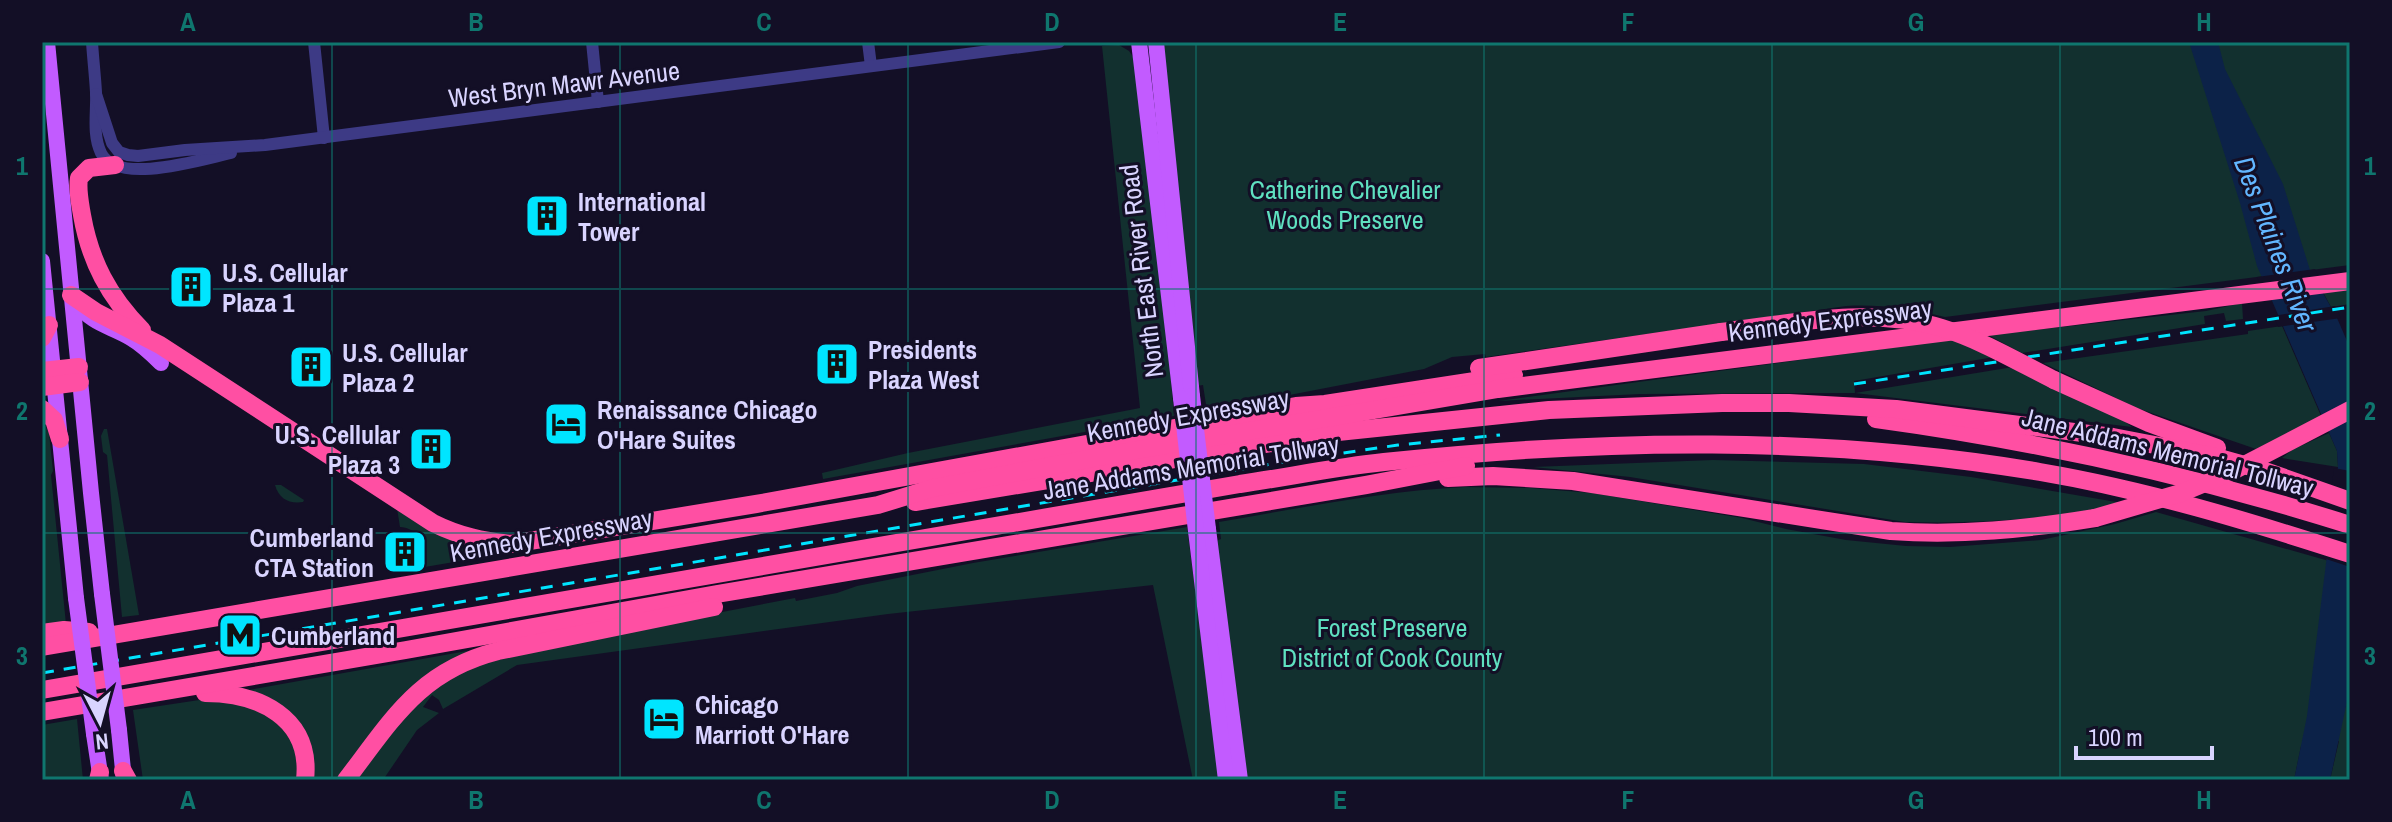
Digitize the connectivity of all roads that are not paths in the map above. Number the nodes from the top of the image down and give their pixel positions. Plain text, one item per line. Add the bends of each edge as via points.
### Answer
1 (47, 42) edge
2 (92, 42) edge
3 (314, 42) edge
4 (592, 42) edge
5 (868, 42) edge
6 (1059, 42) edge
7 (1139, 42) edge
8 (1156, 42) edge
9 (871, 66) junction
10 (96, 94) junction
11 (598, 102) junction
12 (324, 138) junction
13 (265, 145) junction
14 (115, 165) junction
15 (42, 261) edge
16 (2348, 280) edge
17 (71, 295) junction
18 (45, 332) edge
19 (1887, 340) junction
20 (160, 354) junction
21 (80, 374) junction
22 (48, 378) edge
23 (1187, 397) junction
24 (1296, 406) junction
25 (1637, 406) junction
26 (42, 409) edge
27 (2350, 410) edge
28 (60, 439) junction
29 (1711, 445) junction
30 (2262, 470) junction
31 (1366, 485) junction
32 (2314, 489) junction
33 (2350, 491) edge
34 (2350, 501) edge
35 (878, 505) junction
36 (2350, 525) edge
37 (1202, 530) junction
38 (2350, 554) edge
39 (880, 567) junction
40 (42, 633) edge
41 (116, 634) junction
42 (42, 647) edge
43 (42, 690) edge
44 (142, 696) junction
45 (42, 712) edge
46 (99, 777) edge
47 (125, 777) edge
48 (305, 780) edge
49 (346, 780) edge
50 (1226, 780) edge
51 (1240, 780) edge

1 - 17 main road
2 - 10 street, West Bryn Mawr Avenue
3 - 12 street
4 - 11 street
5 - 9 street
6 - 9 street, West Bryn Mawr Avenue
7 - 23 main road, North East River Road
8 - 23 main road, North East River Road
9 - 11 street, West Bryn Mawr Avenue
10 - 13 street, West Bryn Mawr Avenue via 112,143 128,155
10 - 14 street, West Bryn Mawr Avenue via 97,141 106,161
11 - 12 street, West Bryn Mawr Avenue
12 - 13 street, West Bryn Mawr Avenue
13 - 14 street, West Bryn Mawr Avenue via 151,169
14 - 20 highway via 89,168 79,178 87,239 100,275
15 - 18 main road
16 - 19 highway, Kennedy Expressway
17 - 20 highway
17 - 21 main road
18 - 22 main road
19 - 24 highway via 1652,359
19 - 35 highway, Kennedy Expressway via 1498,389 963,482
20 - 24 highway via 433,523 463,536 511,544
21 - 22 highway
21 - 47 main road, bridge
22 - 28 main road
23 - 37 main road, North East River Road, bridge
24 - 30 highway, bridge via 1489,366 1851,317 1910,321 1961,336
25 - 30 highway, Jane Addams Memorial Tollway via 1789,403 1896,409 2113,437
25 - 35 highway, Jane Addams Memorial Tollway via 1338,432
25 - 36 highway, Jane Addams Memorial Tollway via 1858,417 2033,443
26 - 28 highway via 54,420
27 - 31 highway, bridge via 2181,493 2095,518 2009,531 1928,534 1864,527 1573,481 1480,476
28 - 46 main road, bridge
29 - 31 highway via 1675,453 1477,465
29 - 38 highway, Jane Addams Memorial Tollway via 1800,446 2041,472 2190,506
29 - 43 highway, Jane Addams Memorial Tollway via 1585,446 1380,463
30 - 32 highway, Jane Addams Memorial Tollway
31 - 39 highway
32 - 33 highway
32 - 34 highway, Jane Addams Memorial Tollway
35 - 41 highway, Kennedy Expressway
37 - 50 main road, North East River Road
37 - 51 main road, North East River Road
39 - 44 highway
39 - 49 highway via 464,661 416,693
40 - 41 highway
41 - 42 highway, Kennedy Expressway
44 - 45 highway
44 - 48 highway via 220,693 264,703 298,737

